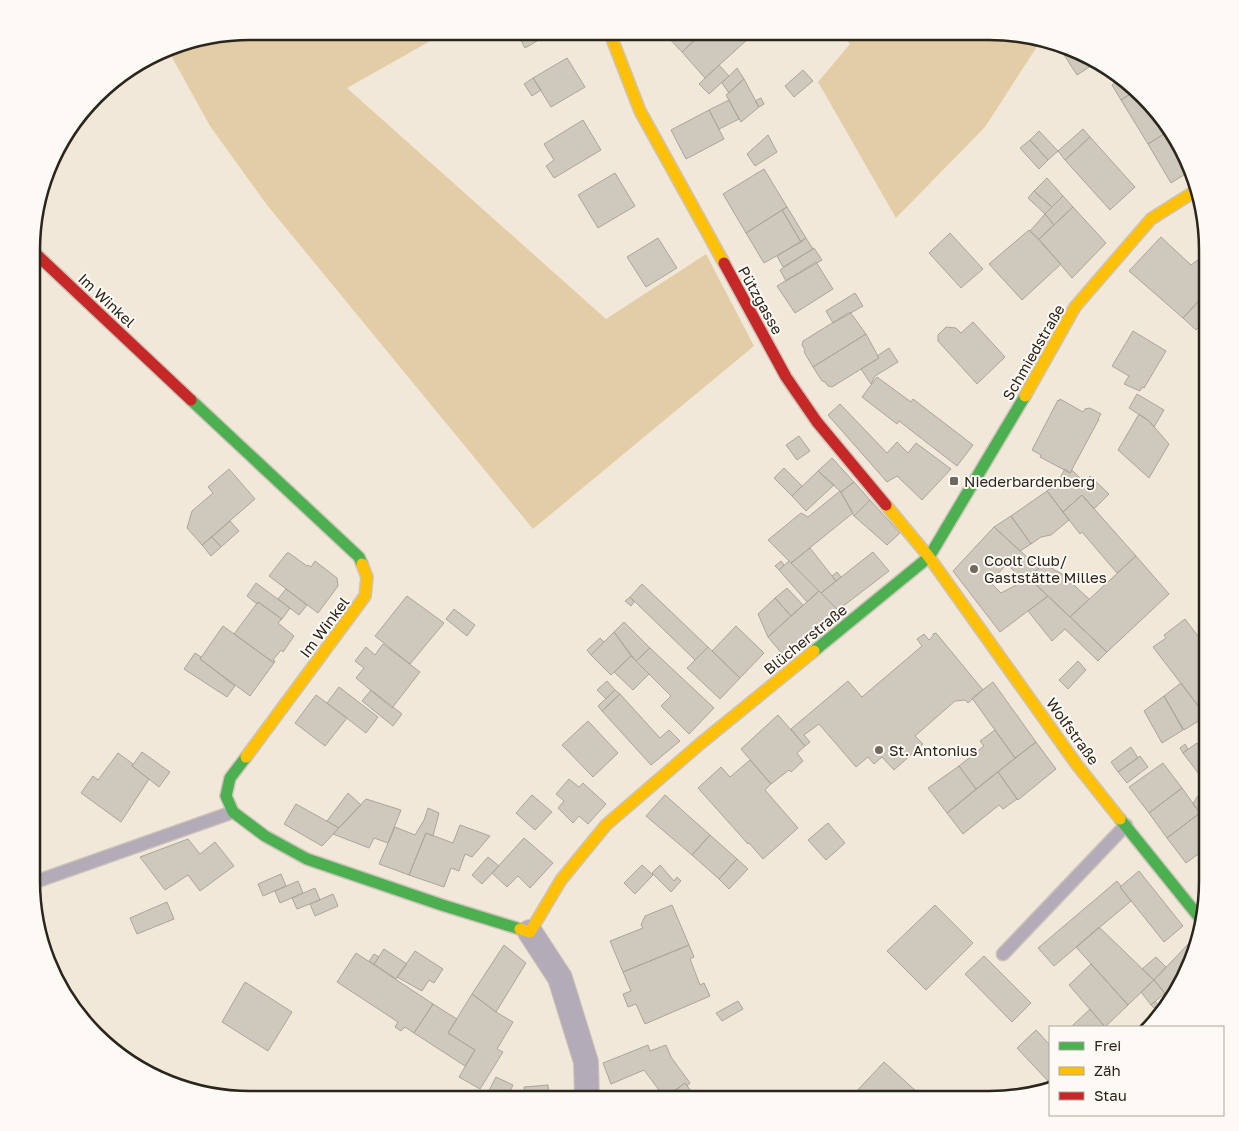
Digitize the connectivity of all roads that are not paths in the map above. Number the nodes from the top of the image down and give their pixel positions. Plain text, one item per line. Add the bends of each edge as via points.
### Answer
1 (612, 40) edge
2 (1191, 194) edge
3 (40, 258) edge
4 (929, 557) junction
5 (233, 812) junction
6 (1126, 825) junction
7 (40, 880) edge
8 (1196, 914) edge
9 (530, 932) junction
10 (1002, 954) dead end
11 (587, 1091) edge

1 - 4 street, Pützgasse via 640,111 786,377 817,422
2 - 4 street, Schmiedstraße via 1151,219 1074,307 1030,388
3 - 5 street, Im Winkel via 359,557 367,576 365,596 230,778 226,796
4 - 6 street, Wolfstraße via 1078,765
4 - 9 street, Blücherstraße via 700,743 606,825 561,880
5 - 7 lane
5 - 9 street via 265,836 307,859
6 - 8 street, Wolfstraße
6 - 10 lane
9 - 11 street via 560,978 586,1062

